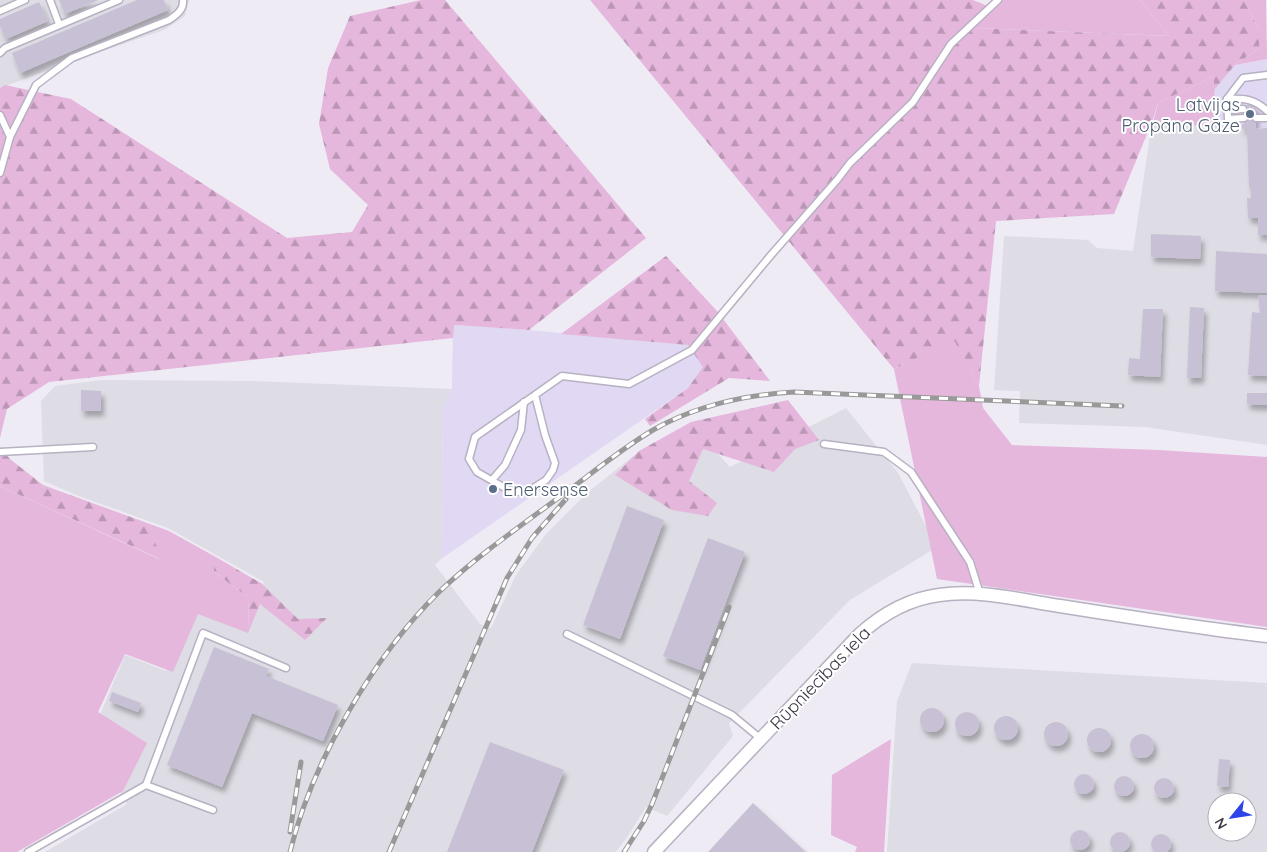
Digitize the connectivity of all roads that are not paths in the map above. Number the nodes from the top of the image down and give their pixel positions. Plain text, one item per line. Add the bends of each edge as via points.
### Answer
1 (25, 0) edge
2 (50, 0) edge
3 (119, 0) edge
4 (184, 0) edge
5 (998, 0) edge
6 (0, 11) edge
7 (59, 24) junction
8 (2, 49) edge
9 (1267, 76) edge
10 (1227, 99) junction
11 (1243, 109) dead end
12 (1256, 109) dead end
13 (1228, 110) junction
14 (1266, 110) edge
15 (0, 115) edge
16 (1244, 118) dead end
17 (1256, 118) dead end
18 (1267, 118) edge
19 (10, 137) junction
20 (0, 173) edge
21 (535, 395) junction
22 (524, 402) junction
23 (824, 444) dead end
24 (93, 447) dead end
25 (0, 452) edge
26 (492, 480) junction
27 (980, 594) junction
28 (567, 634) dead end
29 (1267, 636) edge
30 (286, 668) dead end
31 (760, 739) junction
32 (146, 785) junction
33 (213, 810) dead end
34 (28, 852) edge
35 (654, 852) edge

1 - 6 lane
2 - 7 lane
3 - 7 lane
4 - 19 lane via 180,12 169,20 72,58 36,85
5 - 21 lane via 951,44 913,102 850,163 692,350 629,384 562,376
7 - 8 lane
9 - 10 lane via 1242,78
10 - 13 lane
10 - 14 lane via 1244,98
11 - 13 lane
12 - 14 lane
13 - 16 lane via 1228,119
15 - 19 lane
17 - 18 lane
19 - 20 lane
21 - 22 lane
21 - 26 lane via 556,463 554,470 546,480 527,492 512,492
22 - 26 lane via 521,430 506,465
22 - 26 lane via 474,437 469,458 477,472
23 - 27 lane via 884,452 911,472 970,562
24 - 25 lane
27 - 29 street, Rūpniecības iela
27 - 31 street, Rūpniecības iela via 939,594 902,606 882,617 858,635
28 - 31 lane via 732,715
30 - 32 lane via 203,633
31 - 35 street, Rūpniecības iela
32 - 33 lane
32 - 34 lane

